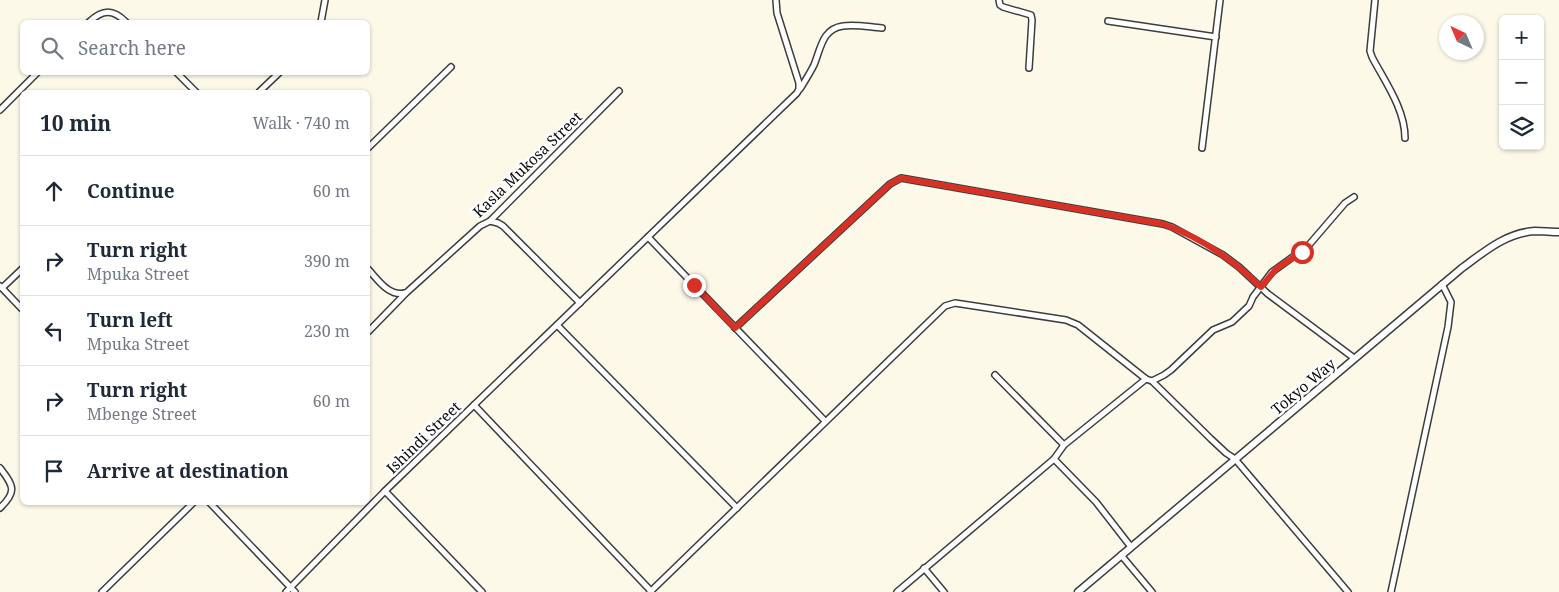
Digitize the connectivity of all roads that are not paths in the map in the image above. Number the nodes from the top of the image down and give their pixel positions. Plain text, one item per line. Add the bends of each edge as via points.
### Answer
1 (325, 0) edge
2 (776, 0) edge
3 (999, 0) edge
4 (1220, 0) edge
5 (1375, 0) edge
6 (92, 20) edge
7 (123, 20) edge
8 (321, 20) edge
9 (1108, 21) dead end
10 (882, 28) dead end
11 (1216, 37) junction
12 (451, 67) dead end
13 (1029, 68) dead end
14 (35, 75) edge
15 (179, 75) edge
16 (277, 75) edge
17 (799, 89) junction
18 (20, 90) edge
19 (20, 90) edge
20 (194, 90) edge
21 (262, 90) edge
22 (619, 91) dead end
23 (0, 110) edge
24 (1405, 138) dead end
25 (370, 146) edge
26 (1202, 148) dead end
27 (1354, 197) dead end
28 (490, 221) junction
29 (1559, 232) edge
30 (648, 237) junction
31 (20, 271) edge
32 (370, 272) edge
33 (1442, 284) junction
34 (1, 287) edge
35 (1261, 287) junction
36 (406, 293) junction
37 (580, 303) junction
38 (20, 307) edge
39 (557, 325) junction
40 (735, 328) junction
41 (370, 330) edge
42 (1354, 358) junction
43 (995, 374) dead end
44 (1146, 379) junction
45 (1152, 381) junction
46 (474, 405) junction
47 (825, 421) junction
48 (1064, 445) junction
49 (1236, 458) junction
50 (1054, 459) junction
51 (0, 468) edge
52 (385, 491) junction
53 (191, 505) edge
54 (212, 505) edge
55 (0, 508) edge
56 (736, 508) junction
57 (1131, 547) junction
58 (1121, 555) junction
59 (924, 568) junction
60 (291, 587) junction
61 (102, 592) edge
62 (286, 592) edge
63 (295, 592) edge
64 (482, 592) edge
65 (651, 592) edge
66 (897, 592) edge
67 (944, 592) edge
68 (1078, 592) edge
69 (1152, 592) edge
70 (1348, 592) edge
71 (1391, 592) edge

1 - 8 street
2 - 17 street
3 - 13 street via 1003,7 1031,15
4 - 11 street
5 - 24 street via 1370,51 1399,108
6 - 7 street via 108,12
9 - 11 street
10 - 17 street, Ishindi Street via 852,25 831,30 824,37 814,64
11 - 26 street
12 - 25 street
14 - 19 street
15 - 20 street
16 - 21 street
17 - 30 street, Ishindi Street
18 - 23 street
22 - 28 street, Kasla Mukosa Street
27 - 35 street via 1344,203 1308,246 1277,268
28 - 36 street, Kasla Mukosa Street via 480,226
28 - 37 street via 503,226
29 - 33 street, Tokyo Way via 1534,231 1499,241
30 - 37 street, Ishindi Street
30 - 40 street
31 - 34 street
32 - 36 street via 387,290 399,295
33 - 42 street, Tokyo Way
33 - 71 street via 1451,302 1448,327
34 - 38 street
35 - 40 street via 1223,255 1163,224 901,178 890,184
35 - 42 street
35 - 45 street via 1249,306 1232,322 1212,330 1171,370
36 - 41 street, Kasla Mukosa Street
37 - 39 street, Ishindi Street
39 - 46 street, Ishindi Street
39 - 56 street
40 - 47 street
42 - 49 street, Tokyo Way
43 - 48 street
44 - 45 street
44 - 47 street via 1072,322 952,303 945,306
44 - 48 street
45 - 49 street via 1226,453
46 - 52 street, Ishindi Street
46 - 65 street
47 - 56 street
48 - 50 street
49 - 57 street, Tokyo Way
49 - 70 street
50 - 57 street via 1096,502
50 - 59 street
51 - 55 street via 12,488 10,499
52 - 60 street, Ishindi Street
52 - 64 street
53 - 61 street
54 - 60 street
56 - 65 street
57 - 58 street, Tokyo Way
58 - 68 street, Tokyo Way
58 - 69 street
59 - 66 street
59 - 67 street
60 - 62 street, Ishindi Street
60 - 63 street

